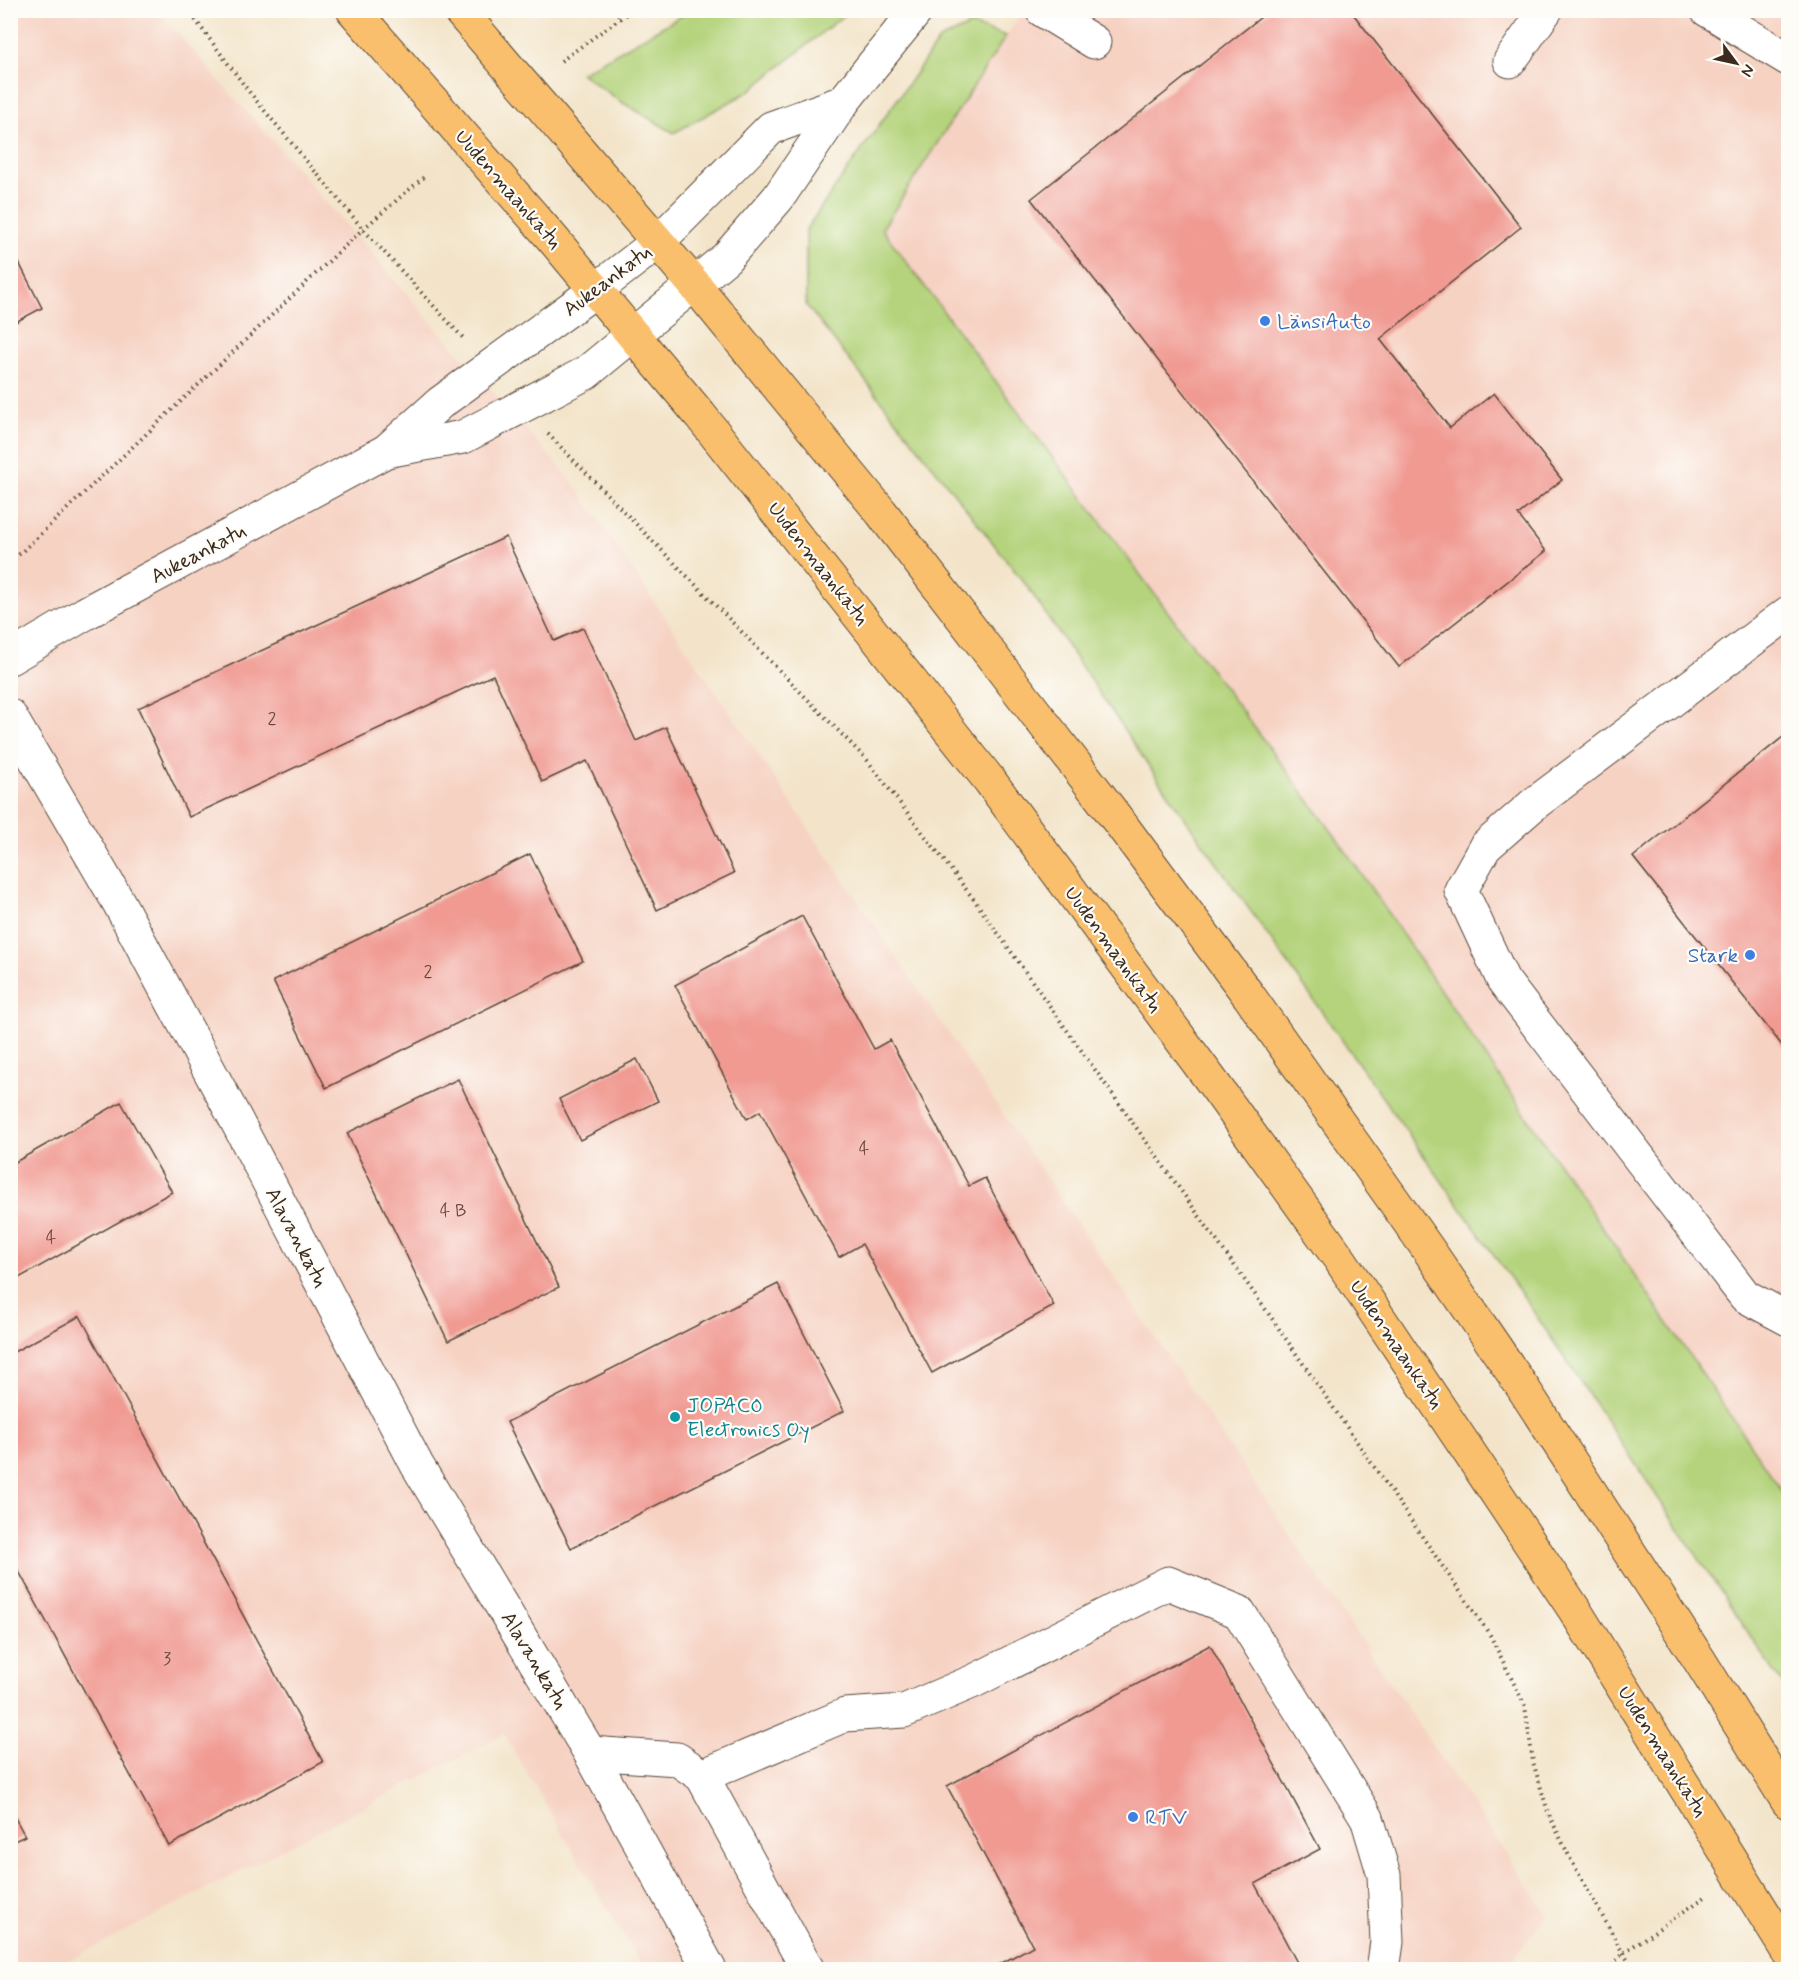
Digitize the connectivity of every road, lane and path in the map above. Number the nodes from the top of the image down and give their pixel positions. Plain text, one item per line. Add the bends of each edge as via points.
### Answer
1 (188, 10) edge
2 (353, 10) edge
3 (459, 10) edge
4 (613, 10) edge
5 (632, 10) edge
6 (917, 10) edge
7 (1042, 10) edge
8 (1546, 10) edge
9 (1707, 10) edge
10 (622, 17) junction
11 (1094, 42) dead end
12 (1788, 59) edge
13 (561, 61) dead end
14 (1510, 61) dead end
15 (843, 102) junction
16 (424, 177) dead end
17 (363, 229) junction
18 (658, 242) junction
19 (694, 284) junction
20 (596, 290) junction
21 (632, 334) junction
22 (468, 343) dead end
23 (548, 433) dead end
24 (386, 451) junction
25 (10, 563) edge
26 (1788, 613) edge
27 (10, 658) edge
28 (10, 716) edge
29 (1788, 1319) edge
30 (590, 1753) junction
31 (702, 1776) junction
32 (1788, 1802) edge
33 (1716, 1889) dead end
34 (1788, 1952) edge
35 (1623, 1953) junction
36 (710, 1970) edge
37 (808, 1970) edge
38 (1383, 1970) edge
39 (1608, 1970) edge
40 (1634, 1970) edge

1 - 17 path via 250,93
2 - 20 main road, Uudenmaankatu
3 - 18 main road
4 - 10 path
5 - 10 path
6 - 15 street, Aukeankatu
7 - 11 street
8 - 14 street
9 - 12 street
10 - 13 path
15 - 18 street, Aukeankatu via 771,128
15 - 19 street, Aukeankatu via 778,198 726,258
16 - 17 path
17 - 22 path
17 - 25 path
18 - 19 main road
18 - 20 street, Aukeankatu
19 - 21 street, Aukeankatu
19 - 32 main road via 881,512 1249,996 1523,1388
20 - 21 main road, Uudenmaankatu
20 - 24 street, Aukeankatu via 440,403
21 - 24 street, Aukeankatu via 586,373 463,437
21 - 34 main road, Uudenmaankatu via 990,781 1339,1258 1574,1609
23 - 35 path via 867,760 975,900 1231,1261 1490,1635 1525,1706 1533,1762 1549,1815
24 - 27 street, Aukeankatu
26 - 29 street via 1534,804 1485,847 1461,890 1503,980 1745,1296
28 - 30 street, Alavankatu via 236,1118 417,1465
30 - 31 street via 677,1759
30 - 36 street, Alavankatu
31 - 37 street
31 - 38 street via 845,1715 904,1711 974,1681 1168,1583 1239,1612 1367,1818 1384,1875 1387,1942
33 - 35 path
35 - 39 path
35 - 40 path

